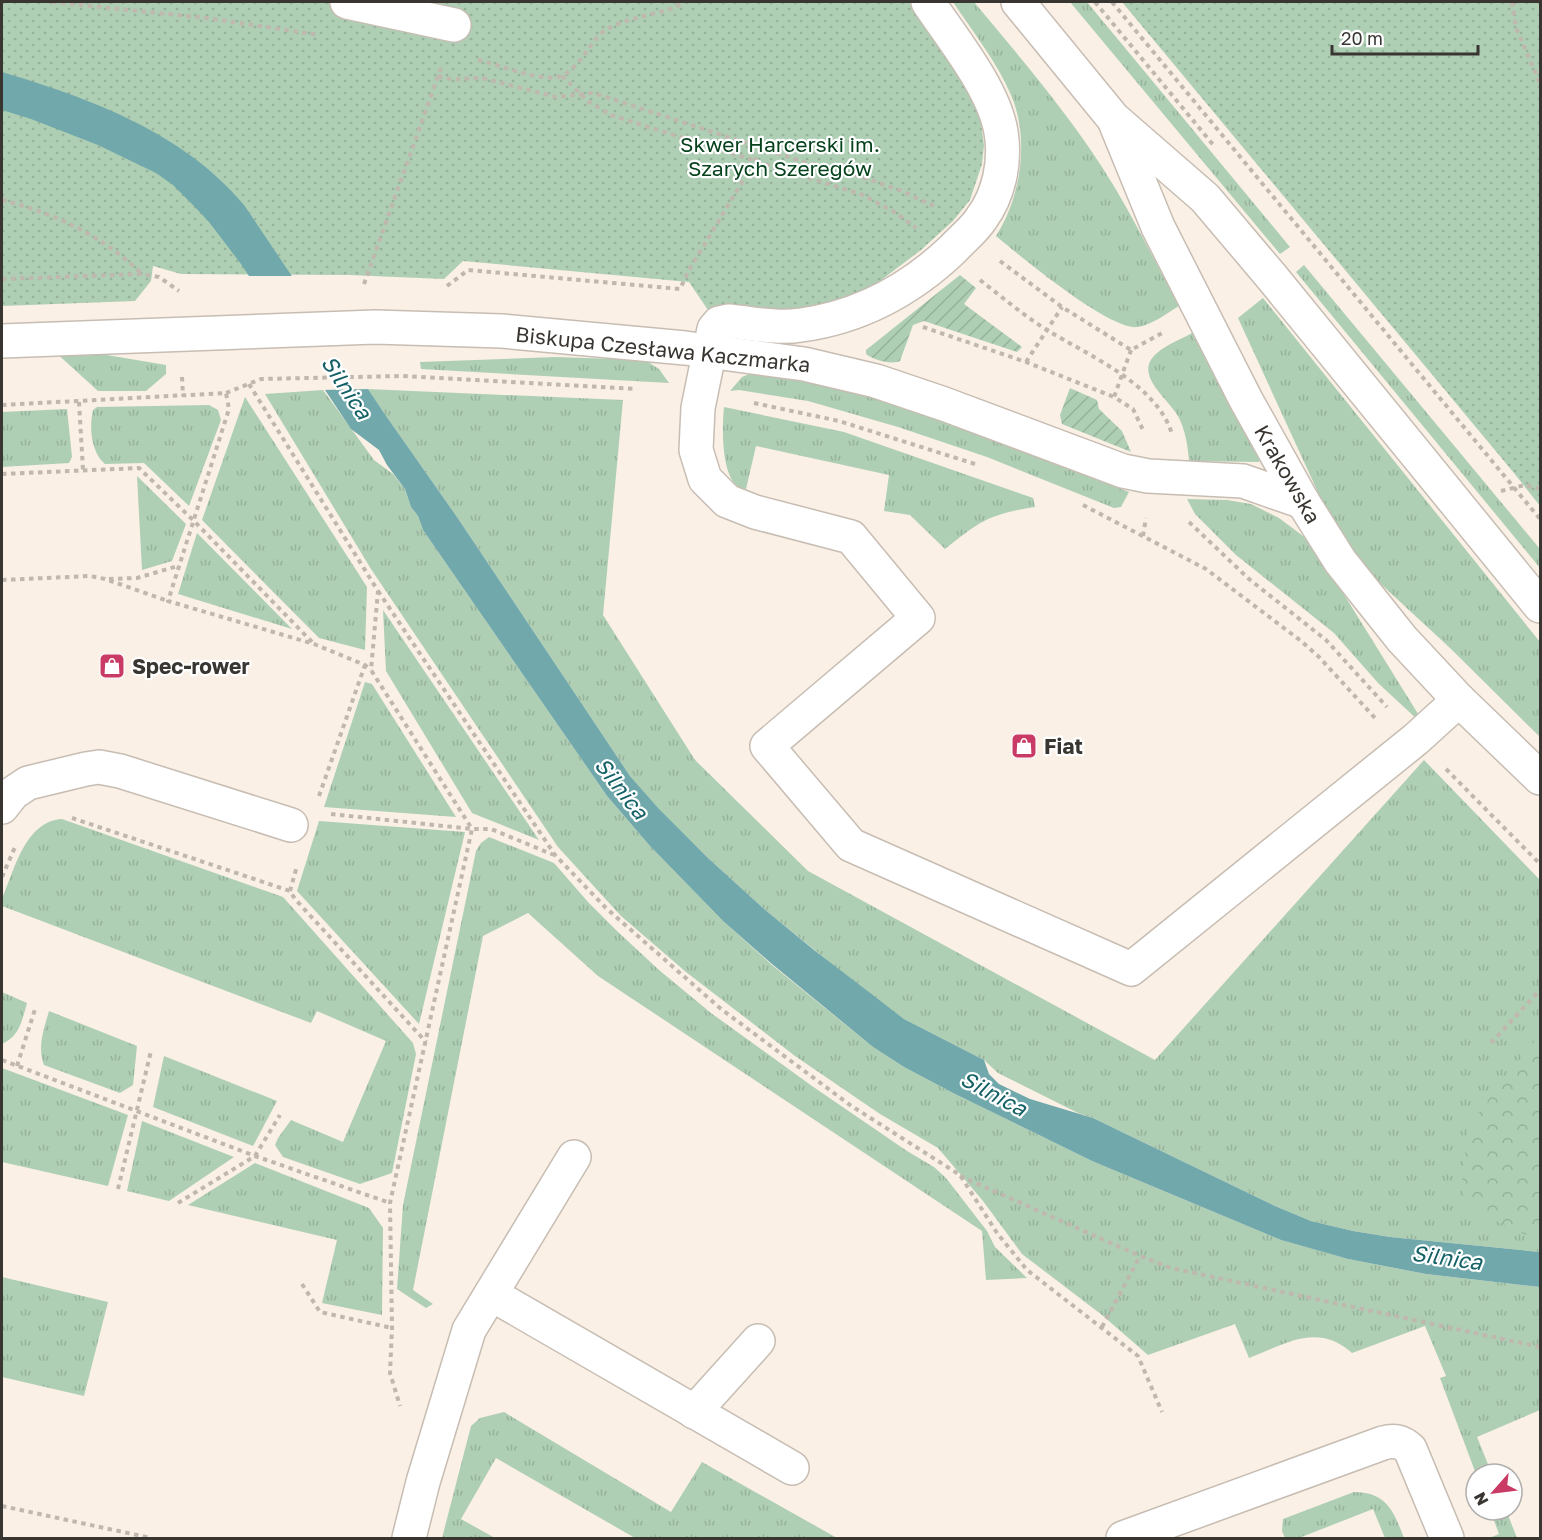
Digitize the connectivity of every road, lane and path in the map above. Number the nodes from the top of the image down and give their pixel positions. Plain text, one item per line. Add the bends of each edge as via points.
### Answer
1 (52, 2) edge
2 (347, 2) edge
3 (685, 2) edge
4 (928, 2) edge
5 (1018, 2) edge
6 (1095, 2) edge
7 (1112, 2) edge
8 (1512, 2) edge
9 (322, 36) dead end
10 (450, 40) junction
11 (438, 76) junction
12 (562, 76) junction
13 (1540, 83) edge
14 (582, 94) junction
15 (1113, 118) junction
16 (762, 149) junction
17 (1220, 153) dead end
18 (754, 162) junction
19 (2, 200) edge
20 (938, 208) dead end
21 (923, 234) dead end
22 (994, 256) dead end
23 (142, 274) junction
24 (975, 275) dead end
25 (2, 279) edge
26 (446, 287) dead end
27 (374, 288) dead end
28 (180, 291) dead end
29 (1062, 307) junction
30 (923, 327) dead end
31 (1048, 330) junction
32 (1168, 330) dead end
33 (2, 341) edge
34 (1131, 350) junction
35 (710, 351) junction
36 (1026, 362) junction
37 (182, 367) dead end
38 (1121, 375) junction
39 (249, 384) junction
40 (648, 390) dead end
41 (226, 393) junction
42 (183, 396) junction
43 (1114, 397) junction
44 (79, 402) junction
45 (749, 402) dead end
46 (2, 405) edge
47 (1145, 435) dead end
48 (1173, 438) dead end
49 (983, 467) dead end
50 (83, 470) junction
51 (2, 474) edge
52 (1515, 488) junction
53 (1540, 489) edge
54 (1500, 491) dead end
55 (1303, 502) junction
56 (1080, 504) dead end
57 (1183, 514) dead end
58 (1540, 519) edge
59 (193, 520) junction
60 (179, 566) junction
61 (105, 579) junction
62 (2, 580) edge
63 (378, 591) junction
64 (168, 601) junction
65 (1540, 606) edge
66 (314, 644) junction
67 (365, 665) junction
68 (371, 670) junction
69 (1459, 700) junction
70 (1416, 739) junction
71 (1439, 762) dead end
72 (1540, 778) edge
73 (317, 802) dead end
74 (2, 807) edge
75 (325, 813) dead end
76 (71, 818) dead end
77 (291, 825) dead end
78 (472, 829) junction
79 (16, 845) dead end
80 (555, 855) junction
81 (300, 857) dead end
82 (1540, 864) edge
83 (2, 878) edge
84 (290, 891) junction
85 (1540, 990) edge
86 (36, 1006) dead end
87 (426, 1042) junction
88 (1491, 1043) dead end
89 (151, 1051) dead end
90 (2, 1060) edge
91 (17, 1066) junction
92 (136, 1112) junction
93 (280, 1115) dead end
94 (255, 1156) junction
95 (574, 1157) dead end
96 (960, 1175) junction
97 (118, 1189) dead end
98 (178, 1203) dead end
99 (390, 1203) junction
100 (1140, 1256) junction
101 (302, 1284) dead end
102 (491, 1294) junction
103 (1102, 1327) junction
104 (392, 1328) junction
105 (758, 1341) dead end
106 (1540, 1347) edge
107 (694, 1412) junction
108 (1162, 1412) dead end
109 (402, 1414) dead end
110 (792, 1468) dead end
111 (2, 1506) edge
112 (151, 1539) edge
113 (409, 1539) edge
114 (1123, 1539) edge
115 (1447, 1539) edge

1 - 9 path via 206,18
2 - 10 street
3 - 12 path via 605,30
4 - 35 street via 988,93 1001,130 1000,174 981,220 931,269 881,301 840,317 799,326 720,323 714,329
5 - 15 street, Krakowska
6 - 17 path
7 - 52 path
8 - 13 path via 1516,28
10 - 11 path
10 - 12 path via 490,62 543,77
11 - 14 path via 457,81 486,79 556,97
11 - 27 path via 363,288
12 - 14 path
14 - 16 path via 600,95
14 - 18 path via 611,116
15 - 55 street, Krakowska via 1158,227 1251,410
15 - 65 street, Krakowska via 1205,198
16 - 18 path
16 - 20 path via 856,175
18 - 21 path via 863,195
18 - 26 path via 680,289 468,270
19 - 23 path via 83,230 125,257
22 - 29 path
23 - 25 path
23 - 28 path via 159,277
24 - 31 path
29 - 31 path
29 - 34 path
30 - 36 path
31 - 36 path
31 - 38 path
32 - 34 path
33 - 35 street, Biskupa Czesława Kaczmarka via 375,327 502,331
34 - 38 path
35 - 55 street, Biskupa Czesława Kaczmarka via 804,364 876,381 1123,471 1243,481
35 - 70 street via 699,395 696,450 705,478 727,501 850,537 918,618 767,746 851,845 1131,969
36 - 43 path
37 - 42 path
38 - 43 path
38 - 48 path via 1152,399
39 - 40 path via 261,379 402,376
39 - 41 path
39 - 63 path
41 - 42 path
41 - 59 path via 230,409
42 - 44 path
43 - 47 path via 1133,409
44 - 46 path
44 - 50 path
45 - 49 path via 839,421
50 - 51 path
50 - 59 path via 139,468
52 - 53 path via 1525,485
52 - 54 path
52 - 58 path
55 - 69 street, Krakowska via 1340,561 1402,639
56 - 70 path via 1206,569 1310,648 1379,722
57 - 70 path via 1249,579 1326,640
59 - 60 path
59 - 66 path
60 - 61 path via 137,578
60 - 64 path
61 - 62 path via 90,576
61 - 64 path
63 - 68 path
63 - 80 path
64 - 66 path
66 - 67 path
67 - 68 path
67 - 73 path
68 - 78 path
69 - 70 street
69 - 72 street, Krakowska
71 - 82 path
74 - 77 street via 28,783 99,767
75 - 78 path
76 - 84 path
78 - 80 path via 490,829
78 - 87 path
79 - 83 path
80 - 96 path via 606,908 721,1008 850,1105
81 - 84 path
84 - 87 path
85 - 88 path
86 - 91 path
87 - 99 path
89 - 92 path
90 - 91 path
91 - 92 path
92 - 94 path
92 - 97 path
93 - 94 path
94 - 98 path
94 - 99 path
95 - 102 street
96 - 100 path
96 - 103 path via 997,1233 1027,1270
99 - 104 path
100 - 103 path
100 - 106 path via 1183,1270
101 - 104 path via 320,1312
102 - 107 street
102 - 113 street via 469,1330
103 - 108 path via 1138,1356
104 - 109 path via 390,1373
105 - 107 street
107 - 110 street
111 - 112 path
114 - 115 street via 1394,1441 1410,1449

